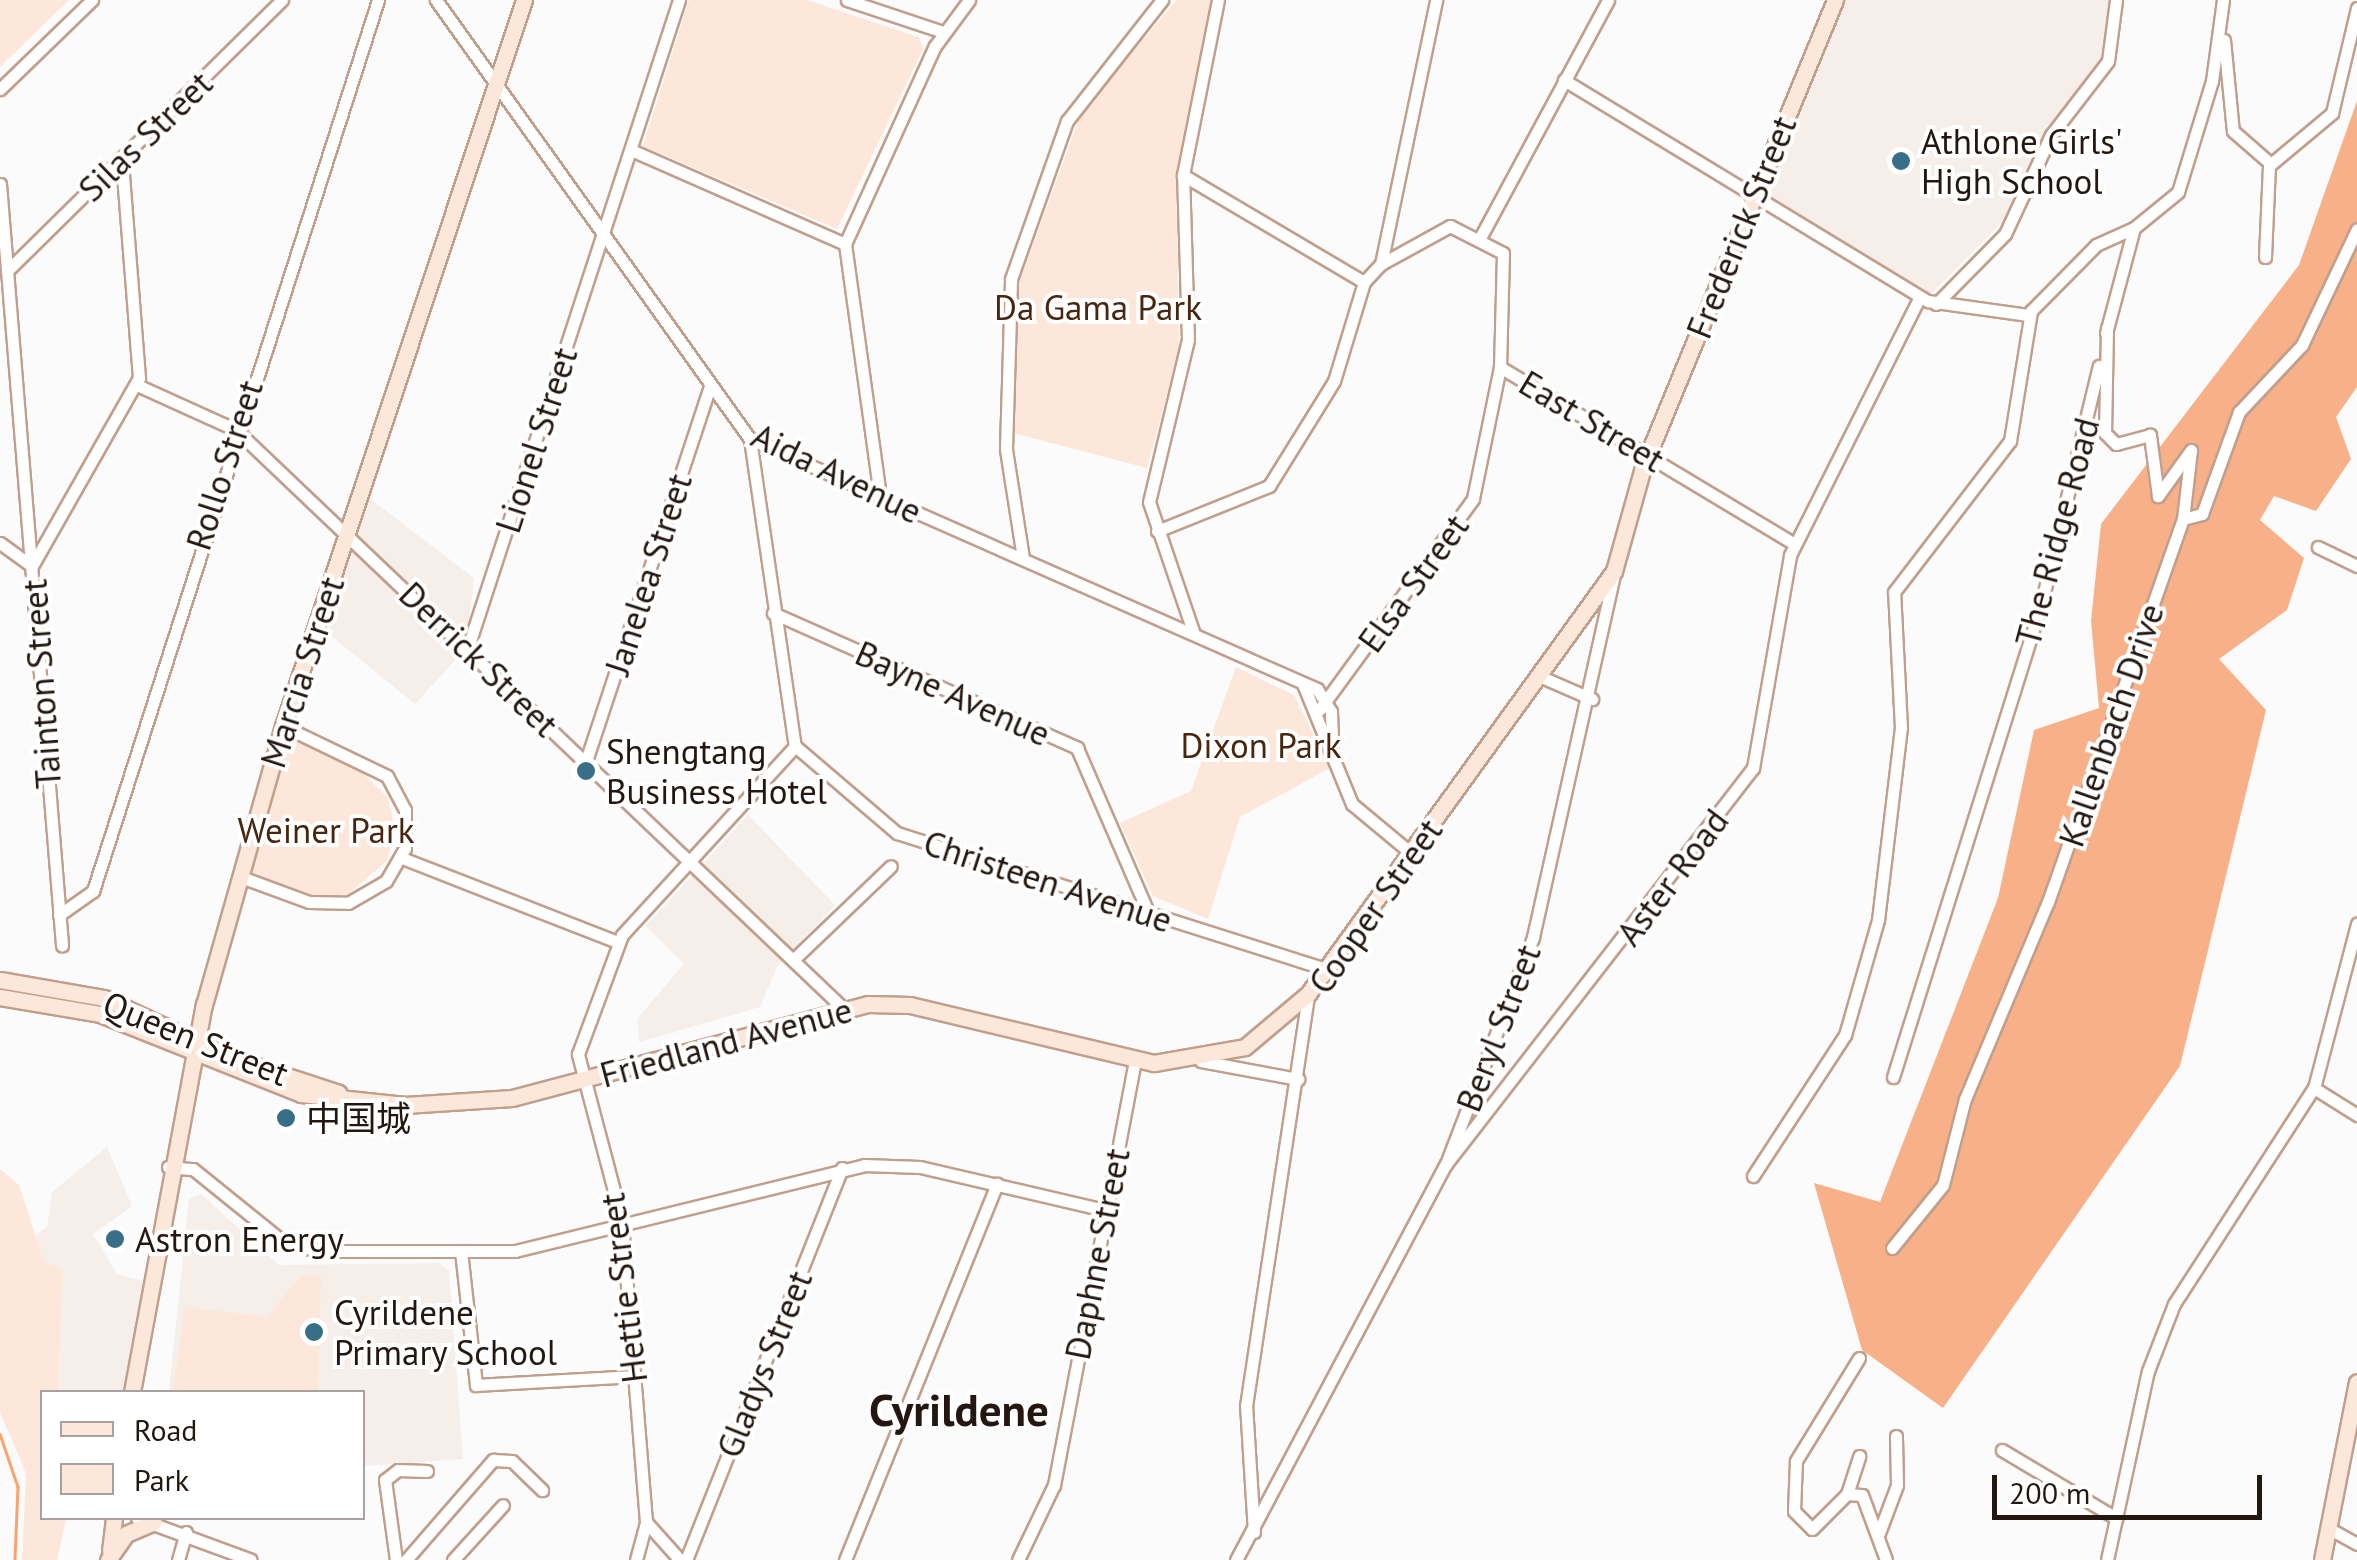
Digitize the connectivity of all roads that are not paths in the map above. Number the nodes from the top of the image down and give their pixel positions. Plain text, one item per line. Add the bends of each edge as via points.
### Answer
1 (92, 0) edge
2 (282, 0) edge
3 (378, 0) edge
4 (436, 0) edge
5 (524, 0) edge
6 (680, 0) edge
7 (847, 0) edge
8 (969, 0) edge
9 (1162, 0) edge
10 (1218, 0) edge
11 (1436, 0) edge
12 (1608, 0) edge
13 (1835, 0) edge
14 (2116, 0) edge
15 (2223, 0) edge
16 (2357, 8) edge
17 (2222, 30) junction
18 (943, 32) junction
19 (1564, 80) junction
20 (497, 82) junction
21 (0, 88) edge
22 (631, 150) junction
23 (122, 160) junction
24 (2268, 164) junction
25 (1183, 175) junction
26 (0, 184) edge
27 (1754, 194) junction
28 (2134, 228) junction
29 (2357, 229) edge
30 (604, 234) junction
31 (1480, 238) junction
32 (845, 244) junction
33 (2265, 257) dead end
34 (1381, 264) junction
35 (7, 271) junction
36 (1364, 282) junction
37 (1920, 297) junction
38 (1936, 304) junction
39 (2028, 316) junction
40 (2107, 328) junction
41 (1500, 367) junction
42 (137, 385) junction
43 (710, 387) junction
44 (236, 430) junction
45 (750, 439) junction
46 (1648, 454) junction
47 (880, 496) junction
48 (2183, 518) junction
49 (1157, 531) junction
50 (346, 536) junction
51 (0, 542) edge
52 (1794, 544) junction
53 (2318, 547) dead end
54 (1023, 558) junction
55 (32, 566) junction
56 (2357, 566) edge
57 (1614, 571) junction
58 (773, 613) junction
59 (1194, 634) junction
60 (468, 646) junction
61 (1539, 676) junction
62 (1592, 698) junction
63 (1321, 702) junction
64 (283, 726) junction
65 (795, 746) junction
66 (586, 761) junction
67 (1411, 852) junction
68 (402, 858) junction
69 (691, 859) junction
70 (891, 866) dead end
71 (240, 877) junction
72 (59, 914) junction
73 (1149, 914) junction
74 (2357, 924) edge
75 (617, 942) junction
76 (62, 945) dead end
77 (794, 959) junction
78 (1326, 969) junction
79 (0, 980) edge
80 (1308, 994) junction
81 (0, 997) edge
82 (842, 1008) junction
83 (163, 1041) junction
84 (193, 1046) junction
85 (1135, 1060) junction
86 (1200, 1061) junction
87 (1893, 1077) dead end
88 (1298, 1079) junction
89 (582, 1081) junction
90 (184, 1086) junction
91 (2314, 1088) junction
92 (366, 1102) joint
93 (2357, 1114) edge
94 (1449, 1166) junction
95 (168, 1167) junction
96 (842, 1168) junction
97 (1753, 1176) dead end
98 (998, 1184) junction
99 (1105, 1210) junction
100 (622, 1230) junction
101 (1892, 1248) dead end
102 (462, 1252) junction
103 (1859, 1358) dead end
104 (635, 1376) junction
105 (2357, 1382) edge
106 (132, 1390) edge
107 (1896, 1436) dead end
108 (2002, 1450) dead end
109 (1859, 1456) dead end
110 (428, 1470) dead end
111 (542, 1490) dead end
112 (1848, 1494) junction
113 (503, 1505) dead end
114 (2116, 1518) junction
115 (114, 1520) edge
116 (146, 1520) edge
117 (150, 1520) edge
118 (646, 1522) junction
119 (2330, 1530) junction
120 (186, 1532) junction
121 (1254, 1532) junction
122 (1879, 1532) junction
123 (2357, 1544) edge
124 (108, 1560) edge
125 (178, 1560) edge
126 (251, 1560) edge
127 (396, 1560) edge
128 (406, 1560) edge
129 (453, 1560) edge
130 (636, 1560) edge
131 (683, 1560) edge
132 (846, 1560) edge
133 (1018, 1560) edge
134 (1236, 1560) edge
135 (1886, 1560) edge
136 (2107, 1560) edge
137 (2322, 1560) edge

1 - 21 street
2 - 23 street, Silas Street
3 - 44 street, Rollo Street
4 - 20 street, Aida Avenue
5 - 20 main road, Marcia Street
6 - 22 street, Lionel Street
7 - 18 street
8 - 18 street
9 - 54 street via 1066,121 1011,279 1006,449
10 - 25 street
11 - 34 street
12 - 19 street
13 - 27 main road, Frederick Street
14 - 38 street via 2108,61 2051,135 2005,234
15 - 17 street
16 - 24 street via 2332,113 2306,144
17 - 24 street via 2233,131
17 - 28 street via 2178,192
18 - 32 street
19 - 27 street
19 - 31 street
20 - 30 street, Aida Avenue
20 - 50 main road, Marcia Street
22 - 30 street, Lionel Street
22 - 32 street
23 - 35 street, Silas Street
23 - 42 street
24 - 33 street
25 - 36 street
25 - 49 street via 1188,340 1150,492
26 - 35 street, Tainton Street
27 - 37 street
27 - 46 main road, Frederick Street
28 - 39 street via 2096,245
28 - 40 street, The Ridge Road
29 - 48 street, Kallenbach Drive via 2302,345 2239,412 2202,514
30 - 43 street, Aida Avenue
30 - 60 street, Lionel Street
31 - 34 street via 1450,226
31 - 41 street, East Street via 1508,264
32 - 47 street
34 - 36 street
35 - 55 street, Tainton Street
36 - 49 street via 1338,373 1269,486
37 - 38 street
37 - 52 street, Aster Road
38 - 39 street
39 - 97 street via 2013,433 1892,598 1899,748 1880,914 1848,1030
40 - 48 street via 2104,433 2116,444 2150,435 2158,496 2192,450
40 - 87 street, The Ridge Road via 2048,580
41 - 46 street, East Street
41 - 63 street, Elsa Street via 1470,504
42 - 44 street, Derrick Street
42 - 55 street
43 - 45 street, Aida Avenue
43 - 66 street, Janelea Street
44 - 50 street, Derrick Street
44 - 72 street, Rollo Street via 93,892
45 - 47 street, Aida Avenue
45 - 58 street
46 - 52 street, East Street
46 - 57 main road, Beryl Street
47 - 54 street, Aida Avenue
48 - 101 street, Kallenbach Drive via 2048,902 1965,1099 1942,1185
49 - 59 street
50 - 60 street, Derrick Street
50 - 64 main road, Marcia Street
51 - 55 street
52 - 94 street, Aster Road via 1753,768
53 - 56 street
54 - 59 street, Aida Avenue
55 - 72 street, Tainton Street
57 - 61 main road, Cooper Street
57 - 62 street, Beryl Street
58 - 65 street
58 - 73 street, Bayne Avenue via 1077,748
59 - 63 street, Aida Avenue via 1303,684
60 - 66 street, Derrick Street
61 - 62 street
61 - 67 main road, Cooper Street
62 - 94 street, Beryl Street via 1544,905
63 - 67 street, Aida Avenue via 1352,804
64 - 68 street via 387,776 407,820
64 - 71 main road, Marcia Street
65 - 69 street, Hettie Street
65 - 73 street, Christeen Avenue via 896,833
66 - 69 street, Derrick Street
67 - 78 main road, Cooper Street
68 - 71 street via 380,888 338,905
68 - 75 street
69 - 75 street, Hettie Street
69 - 77 street, Derrick Street
70 - 77 street
71 - 84 main road, Marcia Street
72 - 76 street, Tainton Street
73 - 78 street, Christeen Avenue
74 - 91 street
75 - 89 street, Hettie Street via 578,1054
77 - 82 street, Derrick Street
78 - 80 main road, Cooper Street
79 - 84 main road, Queen Street via 104,998
80 - 86 main road, Friedland Avenue via 1254,1042
80 - 88 street, Cooper Street
81 - 83 main road, Queen Street via 83,1009
82 - 85 main road, Friedland Avenue via 910,1005
82 - 89 main road, Friedland Avenue
83 - 84 main road, Queen Street
83 - 90 main road
84 - 90 main road, Marcia Street
84 - 92 main road, Queen Street
85 - 86 main road, Friedland Avenue
85 - 99 street, Daphne Street
86 - 88 street, Friedland Avenue
88 - 121 street, Cooper Street via 1245,1418
89 - 92 main road, Friedland Avenue via 468,1104
89 - 100 street, Hettie Street
90 - 95 main road, Marcia Street
91 - 93 street
91 - 114 street via 2185,1278 2148,1372
94 - 121 street, Beryl Street
95 - 102 street via 193,1170 295,1247
95 - 106 main road, Marcia Street
96 - 98 street via 914,1166
96 - 100 street
96 - 131 street, Gladys Street
98 - 99 street
98 - 132 street
99 - 133 street, Daphne Street via 1054,1484
100 - 102 street via 515,1251
100 - 104 street, Hettie Street
102 - 104 street via 476,1385
103 - 112 street via 1796,1461 1796,1519 1818,1528
104 - 118 street, Hettie Street
105 - 119 main road
107 - 122 street via 1898,1486
108 - 114 street
109 - 112 street
110 - 127 street via 398,1470 385,1480
111 - 128 street via 512,1461 493,1460
112 - 122 street via 1870,1502
113 - 129 street
114 - 136 street
115 - 124 main road
116 - 124 main road
117 - 120 street
118 - 130 street, Hettie Street
118 - 131 street
119 - 123 street
119 - 137 main road
120 - 125 street
120 - 126 street
121 - 134 street, Beryl Street
122 - 135 street

